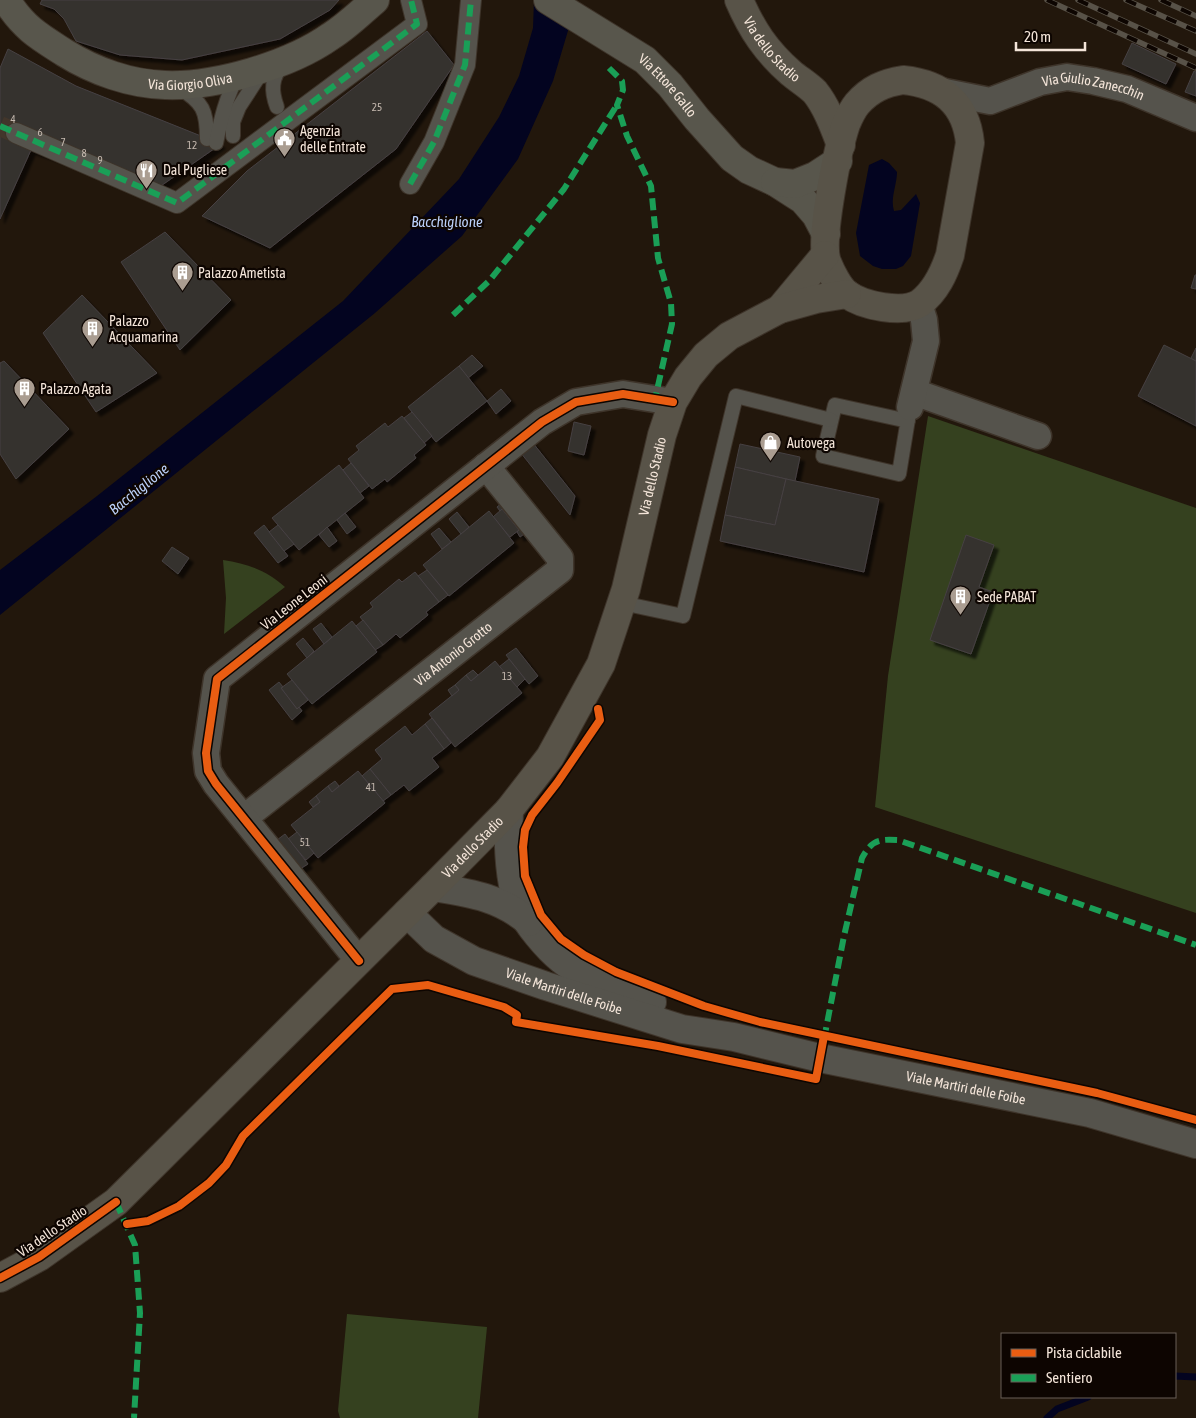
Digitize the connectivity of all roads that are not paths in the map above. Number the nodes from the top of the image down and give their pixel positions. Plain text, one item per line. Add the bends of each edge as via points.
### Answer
1 (376, 0) edge
2 (411, 0) edge
3 (471, 0) edge
4 (548, 0) edge
5 (739, 0) edge
6 (8, 3) dead end
7 (277, 63) junction
8 (238, 75) junction
9 (174, 85) junction
10 (814, 91) junction
11 (940, 91) junction
12 (866, 95) junction
13 (990, 101) junction
14 (277, 107) dead end
15 (1196, 118) edge
16 (16, 133) tunnel mouth
17 (233, 136) dead end
18 (970, 143) junction
19 (839, 153) junction
20 (775, 182) junction
21 (410, 184) dead end
22 (826, 245) junction
23 (847, 294) junction
24 (919, 304) junction
25 (780, 309) junction
26 (673, 402) junction
27 (911, 406) junction
28 (831, 420) junction
29 (1038, 436) dead end
30 (486, 466) junction
31 (622, 603) junction
32 (509, 810) junction
33 (244, 818) junction
34 (433, 887) junction
35 (407, 913) junction
36 (529, 922) junction
37 (359, 961) junction
38 (734, 1037) junction
39 (1196, 1143) edge
40 (0, 1278) edge

1 - 7 main road, Via Giorgio Oliva via 331,37
2 - 16 street via 417,24 177,202
3 - 21 street via 465,65 434,142
4 - 20 main road, Via Ettore Gallo via 645,60 732,158
5 - 10 main road, Via dello Stadio via 760,41
6 - 9 main road, Via Giorgio Oliva via 21,22 33,32 78,61 117,77
7 - 8 main road, Via Giorgio Oliva
7 - 14 lane via 280,68 274,78 272,93
7 - 17 lane via 239,107 233,122
8 - 9 main road, Via Giorgio Oliva
8 - 9 lane via 212,141 202,108 192,95
10 - 12 main road, Via dello Stadio via 845,97
10 - 19 main road, Via dello Stadio via 833,123
11 - 12 main road via 903,80 888,82
11 - 13 street
11 - 18 main road via 964,115
12 - 19 main road via 850,116
13 - 15 street, Via Giulio Zanecchin via 1040,82 1067,77 1127,90
13 - 18 street
18 - 24 main road via 950,255 932,292
19 - 20 main road, Via Ettore Gallo via 815,176 795,184
19 - 22 main road via 827,220
20 - 22 main road, Via Ettore Gallo via 803,200 816,215
22 - 23 main road via 832,273
22 - 25 main road, Via dello Stadio
23 - 24 main road via 885,308
23 - 25 main road, Via dello Stadio
24 - 27 street via 926,341
25 - 26 main road, Via dello Stadio via 729,336 714,349 688,377
26 - 30 street, Via Leone Leoni via 623,394 576,402 542,422
26 - 31 main road, Via dello Stadio
27 - 28 lane via 835,405
27 - 28 lane via 899,474 823,456
27 - 29 street
28 - 31 lane via 736,396 683,616
30 - 33 street, Via Leone Leoni via 217,679 206,753 208,771
30 - 33 street, Via Antonio Grotto via 560,558 560,570
31 - 32 main road, Via dello Stadio via 601,664 582,701 550,757
32 - 34 main road, Via dello Stadio
32 - 36 street, Viale Martiri delle Foibe via 508,840 514,884 519,906
33 - 37 street, Via Leone Leoni
34 - 35 main road, Via dello Stadio
34 - 36 street, Viale Martiri delle Foibe via 497,901
35 - 37 main road, Via dello Stadio
35 - 38 street, Viale Martiri delle Foibe via 434,939 474,961 682,1028
36 - 38 street, Viale Martiri delle Foibe via 562,960 593,979 686,1014
37 - 40 main road, Via dello Stadio via 116,1202 39,1257
38 - 39 street, Viale Martiri delle Foibe via 820,1058 1090,1113

